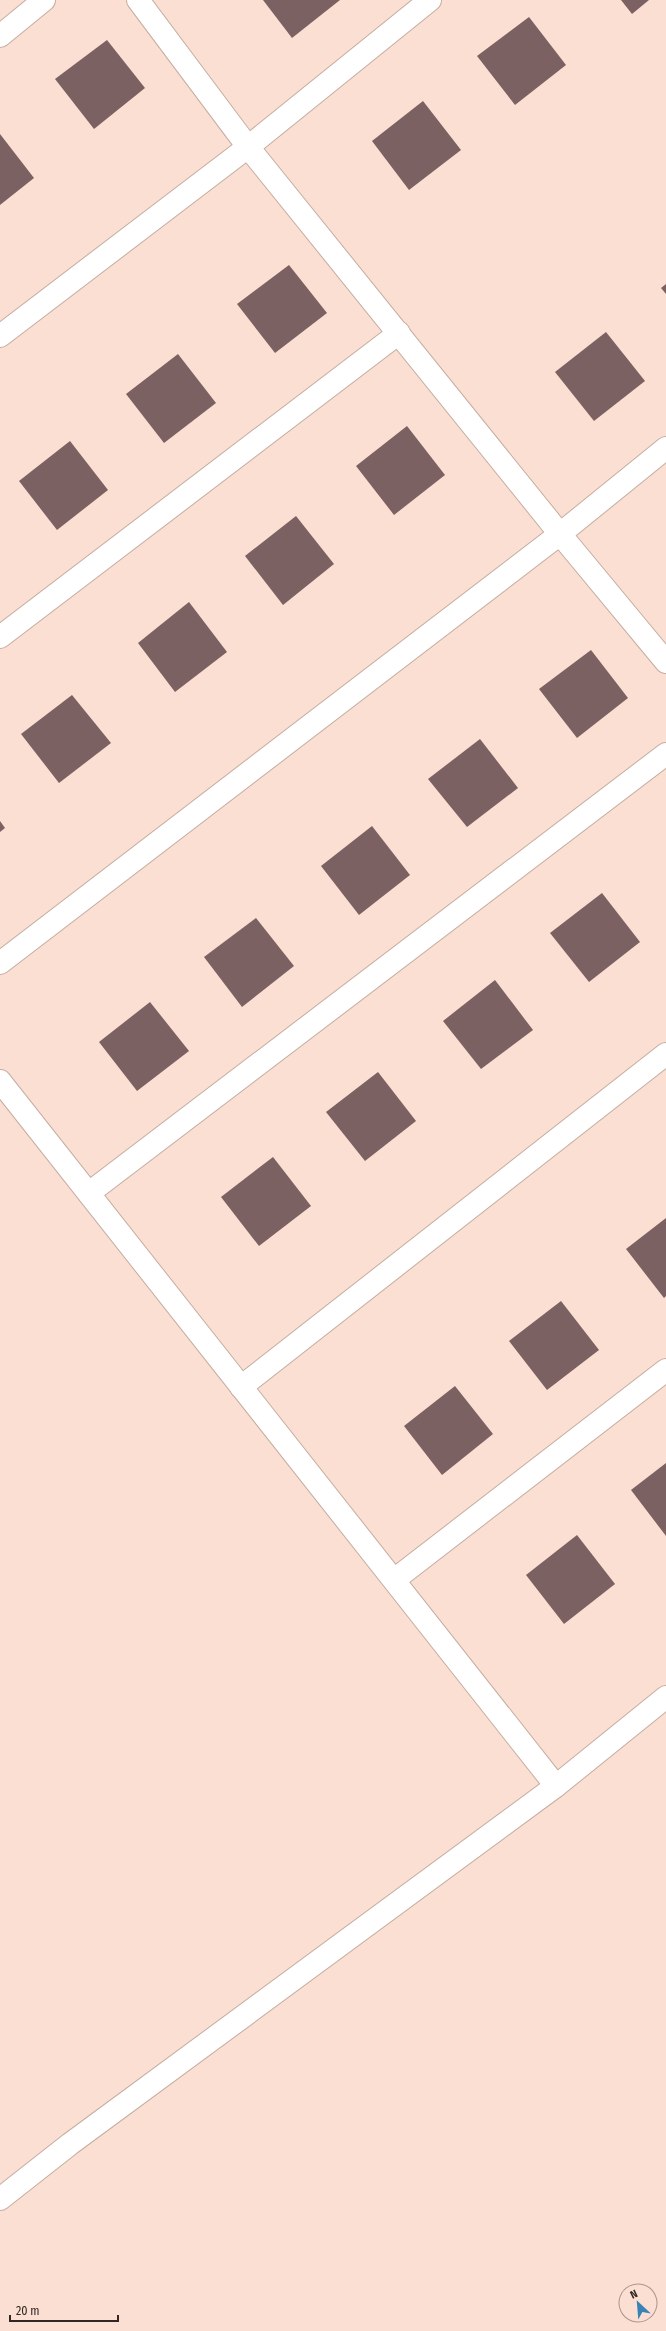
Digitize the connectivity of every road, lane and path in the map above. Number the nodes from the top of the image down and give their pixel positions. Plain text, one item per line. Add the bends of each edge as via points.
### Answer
1 (44, 0) edge
2 (138, 0) edge
3 (430, 0) edge
4 (0, 36) edge
5 (248, 147) junction
6 (399, 333) junction
7 (0, 336) edge
8 (666, 448) edge
9 (560, 534) junction
10 (0, 637) edge
11 (666, 662) edge
12 (666, 754) edge
13 (0, 963) edge
14 (666, 1054) edge
15 (0, 1081) edge
16 (89, 1193) junction
17 (666, 1370) edge
18 (241, 1387) junction
19 (394, 1580) junction
20 (666, 1697) edge
21 (556, 1786) junction
22 (0, 2199) edge

1 - 4 street
2 - 5 street
3 - 5 street
5 - 6 street
5 - 7 street
6 - 9 street
6 - 10 street
8 - 9 street
9 - 11 street
9 - 13 street
12 - 16 street
14 - 18 street
15 - 16 street
16 - 18 street
17 - 19 street
18 - 19 street
19 - 21 street
20 - 21 street
21 - 22 street via 70,2144

